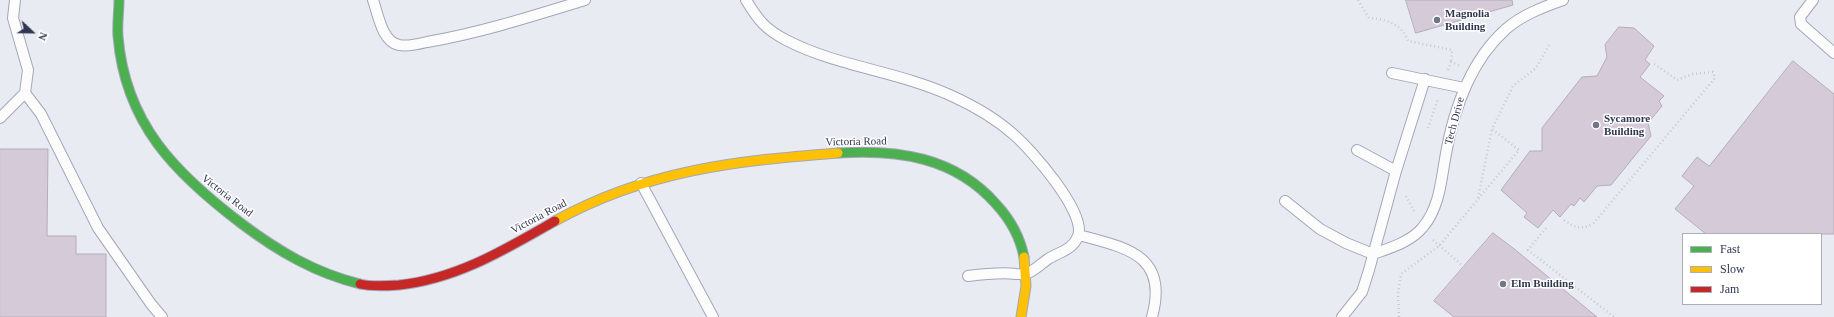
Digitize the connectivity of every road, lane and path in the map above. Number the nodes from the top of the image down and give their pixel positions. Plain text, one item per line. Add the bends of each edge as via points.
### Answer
1 (15, 0) edge
2 (119, 0) edge
3 (373, 0) edge
4 (585, 0) edge
5 (746, 0) edge
6 (1358, 0) edge
7 (1563, 0) edge
8 (1812, 0) edge
9 (1549, 45) dead end
10 (1834, 54) edge
11 (1451, 62) dead end
12 (1653, 63) dead end
13 (1392, 73) dead end
14 (1425, 79) junction
15 (1464, 88) junction
16 (25, 93) junction
17 (0, 118) edge
18 (1492, 130) junction
19 (1357, 150) dead end
20 (1396, 171) junction
21 (641, 183) junction
22 (1478, 199) junction
23 (1285, 201) dead end
24 (1564, 220) dead end
25 (1546, 228) dead end
26 (1079, 235) junction
27 (1373, 254) junction
28 (1027, 274) junction
29 (968, 276) dead end
30 (162, 317) edge
31 (713, 317) edge
32 (1021, 317) edge
33 (1152, 317) edge
34 (1342, 317) edge
35 (1399, 317) edge
36 (1614, 317) edge

1 - 16 lane via 13,18 28,70
2 - 21 street, Victoria Road via 118,40 132,100 144,125 171,163 202,193 279,250 315,269 343,279 383,286 428,282 480,263 604,197
3 - 4 lane via 385,33 399,46 483,30
5 - 26 lane via 756,18 767,30 813,53 916,81 985,112 1013,134 1046,169 1076,214
6 - 11 path via 1369,18 1391,22 1405,32 1408,41 1452,50
7 - 15 lane, Tech Drive via 1539,9 1506,29 1483,57
8 - 10 lane via 1800,17 1801,24
9 - 18 path via 1536,68 1513,86
12 - 24 path via 1677,80 1693,74 1713,72 1715,78 1593,224 1581,229
13 - 14 lane
14 - 15 lane
14 - 20 lane
15 - 27 lane, Tech Drive via 1451,127 1442,179 1432,214 1423,228 1409,239
16 - 17 lane
16 - 30 lane via 41,114 98,228
18 - 22 path
18 - 22 path via 1519,150
19 - 20 lane
20 - 27 lane
21 - 28 street, Victoria Road via 725,163 788,156 885,152 917,158 944,166 977,184 1000,207 1015,230 1024,252
21 - 31 lane
22 - 35 path via 1439,246 1401,274 1398,294
23 - 27 lane via 1320,229
25 - 36 path via 1528,250
26 - 28 lane via 1074,245 1049,258
26 - 33 lane via 1125,248 1142,258 1156,281 1157,291
27 - 34 lane via 1362,292
28 - 29 lane via 1001,272
28 - 32 street, Victoria Road via 1026,298

